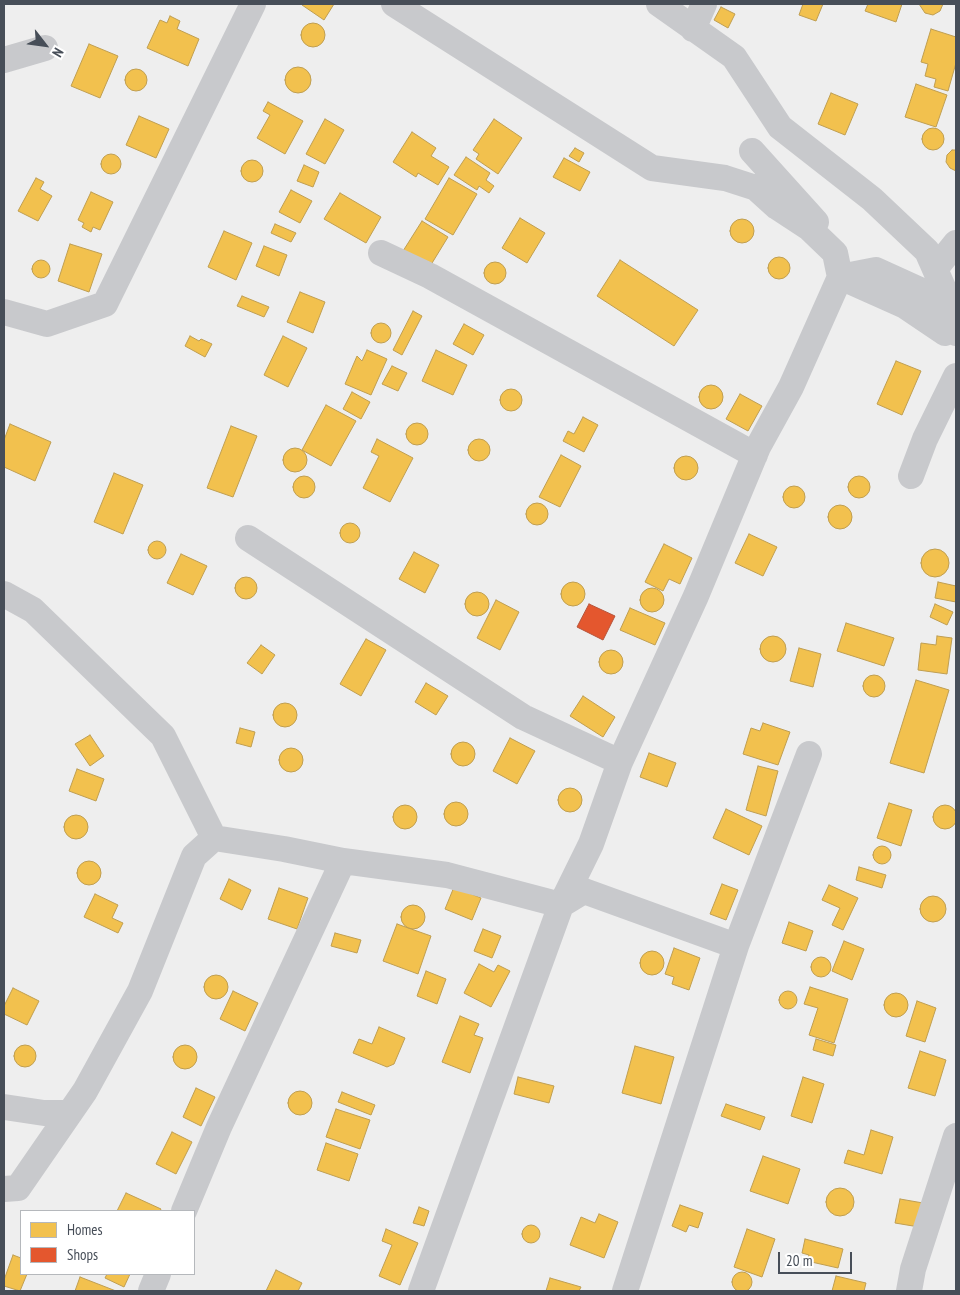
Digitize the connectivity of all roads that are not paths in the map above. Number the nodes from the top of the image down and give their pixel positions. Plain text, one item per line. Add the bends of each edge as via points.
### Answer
1 (254, 4) edge
2 (394, 4) edge
3 (659, 4) edge
4 (704, 4) edge
5 (693, 29) junction
6 (45, 48) dead end
7 (4, 60) edge
8 (752, 150) dead end
9 (956, 243) edge
10 (381, 252) dead end
11 (837, 265) junction
12 (936, 269) junction
13 (4, 312) edge
14 (956, 317) edge
15 (956, 333) edge
16 (956, 340) edge
17 (956, 376) edge
18 (755, 455) junction
19 (911, 476) dead end
20 (248, 538) dead end
21 (4, 594) edge
22 (809, 754) dead end
23 (620, 762) junction
24 (214, 838) junction
25 (344, 861) junction
26 (561, 905) junction
27 (736, 946) junction
28 (4, 1107) edge
29 (70, 1113) junction
30 (956, 1136) edge
31 (4, 1188) edge
32 (184, 1210) edge
33 (158, 1275) edge
34 (151, 1291) edge
35 (421, 1291) edge
36 (625, 1291) edge
37 (909, 1291) edge

1 - 13 street via 105,304 47,324
2 - 11 street via 652,168 725,178 756,188 809,228
3 - 5 street
4 - 5 street
5 - 12 street via 734,57 780,127 872,200 927,250
6 - 7 street
8 - 11 street via 813,217
9 - 12 street
10 - 18 street
11 - 15 street via 876,270 920,290
11 - 16 street
11 - 18 street via 792,388
12 - 14 street
17 - 19 street
18 - 23 street via 696,596
20 - 23 street via 523,717
21 - 24 street via 33,610 163,736
22 - 27 street
23 - 26 street via 591,844
24 - 25 street
24 - 29 street via 194,856 140,991
25 - 26 street via 447,875
25 - 32 street via 219,1127
26 - 27 street via 584,891
26 - 35 street
27 - 36 street
28 - 29 street
29 - 31 street via 18,1188
30 - 37 street via 913,1269
33 - 34 street

